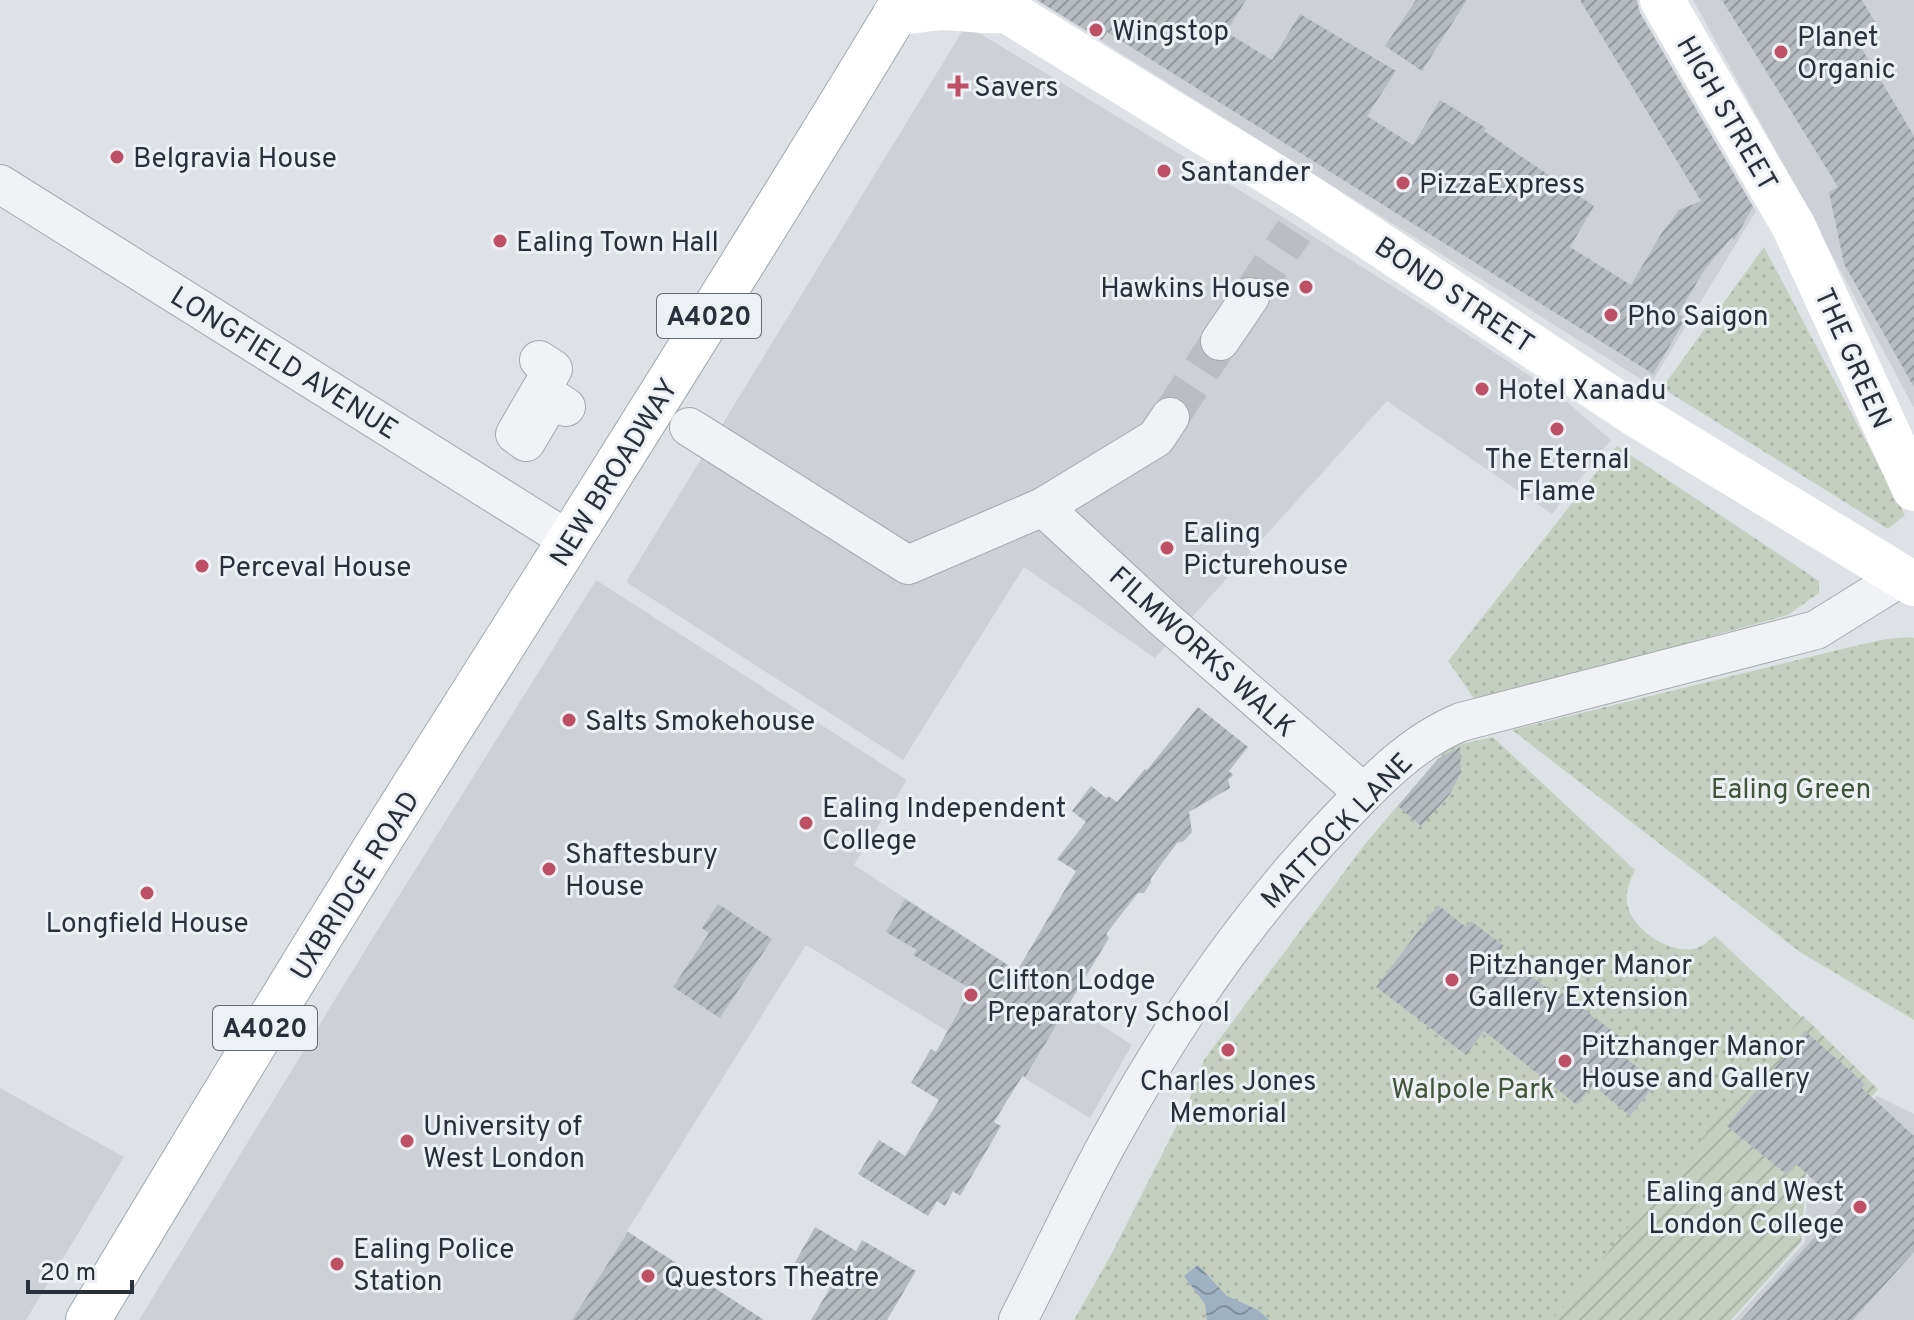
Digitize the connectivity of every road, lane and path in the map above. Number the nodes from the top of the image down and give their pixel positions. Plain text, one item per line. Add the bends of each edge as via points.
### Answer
1 (1662, 0) edge
2 (1004, 5) edge
3 (900, 7) edge
4 (0, 184) edge
5 (1794, 227) joint
6 (1250, 297) tunnel mouth
7 (1220, 341) tunnel mouth
8 (539, 360) dead end
9 (566, 407) dead end
10 (1170, 417) tunnel mouth
11 (689, 427) dead end
12 (1914, 489) edge
13 (1043, 507) junction
14 (570, 541) junction
15 (1910, 573) edge
16 (445, 737) joint
17 (1364, 793) junction
18 (88, 1320) edge
19 (1018, 1320) edge

1 - 5 main road, HIGH STREET
2 - 3 main road, BOND STREET via 984,13
2 - 15 main road, BOND STREET via 1313,200 1636,415 1856,551
3 - 14 main road, NEW BROADWAY / A4020
4 - 14 street, LONGFIELD AVENUE
5 - 12 main road, THE GREEN
6 - 7 street
8 - 9 street via 553,369 515,434 526,442 552,398
10 - 13 street via 1156,438
11 - 13 street via 908,565
13 - 17 street, FILMWORKS WALK
14 - 16 main road, NEW BROADWAY / A4020
15 - 17 street, MATTOCK LANE via 1816,630 1445,729
16 - 18 main road, UXBRIDGE ROAD / A4020
17 - 19 street, MATTOCK LANE via 1260,908 1186,1013 1106,1145

